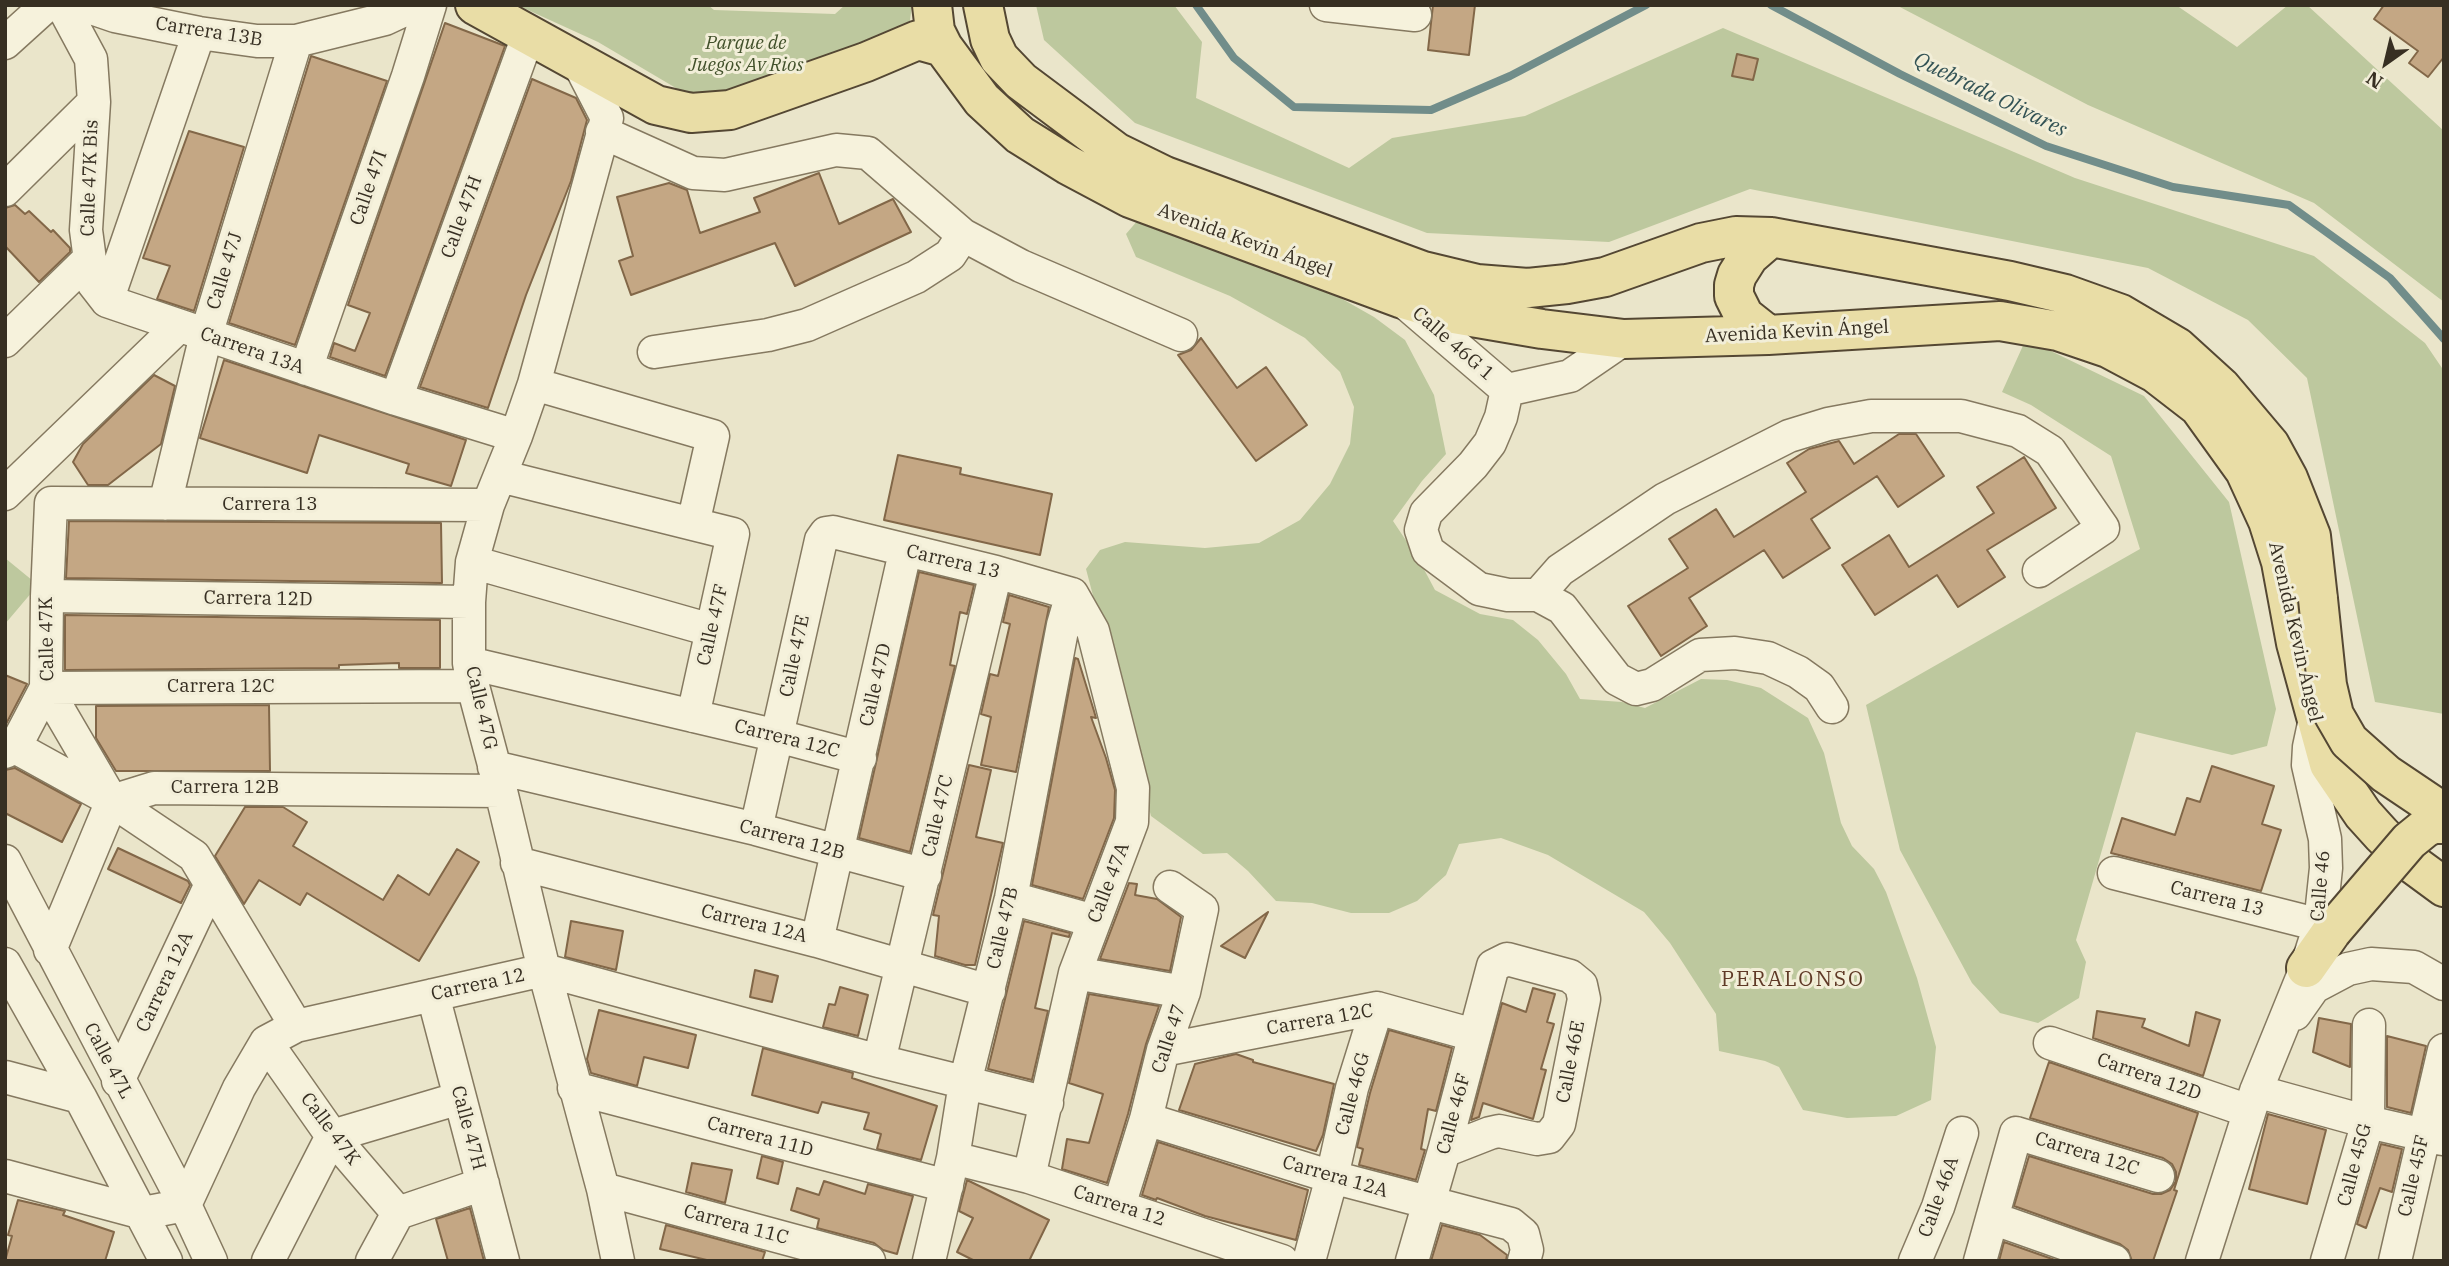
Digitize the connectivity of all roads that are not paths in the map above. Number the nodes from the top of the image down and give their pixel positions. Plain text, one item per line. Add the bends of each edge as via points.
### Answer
1 (47, 5) edge
2 (62, 5) edge
3 (83, 5) edge
4 (415, 5) edge
5 (430, 5) edge
6 (475, 5) edge
7 (932, 5) edge
8 (983, 5) edge
9 (1326, 5) edge
10 (1415, 15) dead end
11 (115, 16) junction
12 (199, 33) junction
13 (528, 36) junction
14 (296, 41) junction
15 (5, 43) edge
16 (943, 47) junction
17 (91, 58) junction
18 (577, 60) junction
19 (94, 102) junction
20 (656, 105) junction
21 (604, 125) junction
22 (5, 190) edge
23 (963, 235) junction
24 (1771, 237) junction
25 (89, 259) junction
26 (1400, 298) junction
27 (107, 301) junction
28 (192, 330) junction
29 (1181, 335) dead end
30 (1768, 335) junction
31 (1625, 339) junction
32 (5, 341) edge
33 (654, 352) dead end
34 (306, 369) junction
35 (534, 384) junction
36 (1507, 390) junction
37 (396, 399) junction
38 (516, 436) junction
39 (500, 476) junction
40 (5, 495) edge
41 (51, 503) joint
42 (165, 504) junction
43 (488, 505) junction
44 (693, 524) junction
45 (833, 533) joint
46 (2311, 536) junction
47 (905, 552) junction
48 (472, 562) junction
49 (2039, 571) dead end
50 (996, 572) junction
51 (1072, 594) junction
52 (1538, 595) junction
53 (47, 596) junction
54 (469, 602) junction
55 (711, 630) junction
56 (471, 675) junction
57 (46, 688) junction
58 (1832, 707) dead end
59 (693, 716) junction
60 (2315, 719) junction
61 (778, 736) junction
62 (10, 749) edge
63 (860, 758) junction
64 (498, 779) junction
65 (112, 801) junction
66 (2444, 814) edge
67 (2444, 824) edge
68 (756, 829) junction
69 (2444, 839) edge
70 (839, 852) junction
71 (5, 861) edge
72 (517, 863) junction
73 (2114, 873) dead end
74 (925, 875) junction
75 (211, 884) junction
76 (1170, 887) dead end
77 (2444, 887) edge
78 (1011, 898) junction
79 (1094, 921) junction
80 (2326, 928) junction
81 (817, 941) junction
82 (50, 950) junction
83 (1493, 966) joint
84 (903, 967) junction
85 (2305, 968) joint
86 (544, 970) junction
87 (1075, 973) junction
88 (8, 977) edge
89 (2444, 984) edge
90 (989, 991) junction
91 (1184, 992) junction
92 (433, 995) junction
93 (1377, 1008) junction
94 (2369, 1025) dead end
95 (296, 1026) junction
96 (1474, 1035) junction
97 (266, 1042) junction
98 (2050, 1043) dead end
99 (2273, 1047) junction
100 (1163, 1050) junction
101 (2444, 1050) edge
102 (879, 1061) junction
103 (5, 1077) edge
104 (118, 1081) junction
105 (965, 1083) junction
106 (574, 1088) junction
107 (80, 1097) junction
108 (460, 1098) junction
109 (2252, 1101) junction
110 (1047, 1103) junction
111 (1146, 1119) junction
112 (2368, 1122) junction
113 (1962, 1133) dead end
114 (332, 1136) junction
115 (2434, 1137) edge
116 (1444, 1151) junction
117 (950, 1172) junction
118 (5, 1176) edge
119 (2158, 1176) dead end
120 (1029, 1177) junction
121 (1332, 1177) junction
122 (482, 1184) junction
123 (603, 1189) junction
124 (1428, 1204) junction
125 (185, 1205) junction
126 (1119, 1206) junction
127 (143, 1213) junction
128 (398, 1213) junction
129 (1992, 1218) junction
130 (1524, 1248) edge
131 (166, 1261) edge
132 (211, 1261) edge
133 (268, 1261) edge
134 (372, 1261) edge
135 (503, 1261) edge
136 (618, 1261) edge
137 (869, 1261) edge
138 (929, 1261) edge
139 (1282, 1261) edge
140 (1309, 1261) edge
141 (1412, 1261) edge
142 (1915, 1261) edge
143 (1980, 1261) edge
144 (2114, 1261) edge
145 (2202, 1261) edge
146 (2327, 1261) edge
147 (2395, 1261) edge

1 - 15 street
2 - 17 street, Calle 47K Bis
3 - 11 street, Carrera 13B
4 - 14 street, Carrera 13B via 385,19
5 - 34 street, Calle 47I
6 - 13 main road
7 - 16 main road, Avenida Kevin Ángel via 935,31
8 - 24 main road, Avenida Kevin Ángel via 999,58 1021,81 1116,152 1165,176 1423,271 1477,284 1528,288 1605,277 1701,243 1736,236
9 - 10 street
11 - 12 street, Carrera 13B
11 - 17 street
12 - 14 street, Carrera 13B
12 - 27 street
13 - 18 main road
13 - 37 street, Calle 47H
14 - 28 street, Calle 47J
16 - 20 main road via 918,40 730,110 691,113
16 - 26 main road, Avenida Kevin Ángel via 982,100 1020,135 1068,165 1130,198
17 - 19 street, Calle 47K Bis
18 - 20 main road
18 - 21 street
19 - 22 street
19 - 25 street, Calle 47K Bis via 86,230
20 - 21 street
21 - 23 street via 693,173 725,175 836,150 868,153
21 - 35 street, Calle 47G
23 - 29 street via 1021,266
23 - 33 street via 950,255 916,277 807,325
24 - 30 main road via 1749,256 1734,285 1744,316
24 - 46 main road, Avenida Kevin Ángel via 2010,281 2121,314 2177,347 2221,387 2270,445
25 - 27 street, Calle 47K Bis via 93,283
25 - 32 street
26 - 31 main road, Avenida Kevin Ángel via 1454,314
26 - 36 street, Calle 46G 1
27 - 28 street
28 - 34 street, Carrera 13A
28 - 40 street, Carrera 13A
28 - 42 street, Calle 47J
30 - 31 main road, Avenida Kevin Ángel
30 - 60 main road, Avenida Kevin Ángel via 2000,321 2058,331 2155,373 2199,407 2245,471 2281,562
31 - 36 street, Calle 46G 1 via 1570,376
34 - 37 street, Carrera 13A
35 - 38 street, Calle 47G
35 - 44 street via 713,436
36 - 52 street, Calle 46G 1 via 1490,443 1426,513 1421,530 1428,551 1479,589
37 - 38 street, Carrera 13A
38 - 39 street, Calle 47G
39 - 43 street, Calle 47G
39 - 44 street
41 - 42 street, Carrera 13
41 - 53 street, Calle 47K
42 - 43 street, Carrera 13
43 - 48 street, Calle 47G
44 - 55 street, Calle 47F via 733,534
45 - 47 street, Carrera 13
45 - 61 street, Calle 47E via 825,533 821,540
46 - 66 main road, Avenida Kevin Ángel, bridge via 2334,715 2350,741 2386,774
46 - 69 main road via 2359,738 2391,791
47 - 50 street, Carrera 13
47 - 63 street, Calle 47D
48 - 54 street, Calle 47G
48 - 55 street
49 - 52 street via 2103,528 2050,451 2018,432 1961,416 1871,416 1789,436 1665,499 1560,570
50 - 51 street, Carrera 13
50 - 74 street, Calle 47C
51 - 78 street, Calle 47B
51 - 79 street, Calle 47A via 1093,631 1133,788 1132,822
52 - 58 street via 1562,608 1617,680 1636,689 1652,685 1700,655 1735,653 1768,658 1798,671 1819,687
53 - 54 street, Carrera 12D
53 - 57 street, Calle 47K
54 - 56 street, Calle 47G
55 - 59 street, Calle 47F
56 - 57 street, Carrera 12C
56 - 59 street, Carrera 12C
56 - 64 street, Calle 47G
57 - 62 street
57 - 65 street, Calle 47K
59 - 61 street, Carrera 12C
60 - 77 main road, Avenida Kevin Ángel via 2329,764 2363,814 2410,862
60 - 80 street, Calle 46 via 2308,765 2325,839
61 - 63 street, Carrera 12C
61 - 68 street, Calle 47E
62 - 65 street, Calle 47K
63 - 70 street, Calle 47D
64 - 65 street, Carrera 12B via 154,788
64 - 68 street, Carrera 12B
64 - 72 street, Calle 47G
65 - 75 street, Calle 47K via 194,856
65 - 82 street
67 - 80 main road, bridge via 2433,824 2409,841
68 - 70 street, Carrera 12B
70 - 74 street, Carrera 12B
70 - 81 street, Calle 47D
71 - 82 street, Calle 47L
72 - 81 street, Carrera 12A
72 - 86 street, Calle 47G
73 - 80 street, Carrera 13
74 - 84 street, Calle 47C
75 - 95 street, Calle 47K
75 - 104 street, Carrera 12A
76 - 91 street, Calle 47 via 1202,909
78 - 79 street
78 - 90 street, Calle 47B
79 - 87 street, Calle 47A
80 - 85 main road
81 - 84 street, Carrera 12A
82 - 104 street, Calle 47L
83 - 96 street, Calle 46F
83 - 116 street, Calle 46E via 1507,959 1570,976 1581,985 1584,999 1559,1124 1549,1137 1499,1131
84 - 90 street, Carrera 12A
84 - 102 street, Calle 47C
85 - 99 street
86 - 92 street, Carrera 12
86 - 102 street, Carrera 12
86 - 106 street, Calle 47G
87 - 91 street
87 - 110 street, Calle 47A
88 - 107 street
89 - 99 street via 2414,967 2371,964 2348,969 2315,987
90 - 105 street, Calle 47B
91 - 100 street, Calle 47
92 - 95 street, Carrera 12
92 - 108 street, Calle 47H
93 - 96 street, Carrera 12C
93 - 100 street, Carrera 12C
93 - 121 street, Calle 46G via 1352,1088
94 - 112 street, Calle 45G
95 - 97 street, Carrera 12
96 - 116 street, Calle 46F
97 - 114 street, Calle 47K
97 - 125 street via 239,1088
98 - 109 street, Carrera 12D
99 - 109 street
100 - 111 street, Calle 47
101 - 115 street, Calle 45F
102 - 105 street, Carrera 12
103 - 107 street
104 - 125 street, Calle 47L
105 - 110 street, Carrera 12
105 - 117 street, Calle 47B
106 - 117 street, Carrera 11D
106 - 123 street, Calle 47G
107 - 127 street
108 - 114 street
108 - 122 street, Calle 47H
109 - 112 street, Carrera 12D
109 - 145 street
110 - 120 street, Calle 47A
111 - 121 street, Carrera 12A
111 - 126 street, Calle 47
112 - 115 street, Carrera 12D
112 - 146 street, Calle 45G
113 - 142 street, Calle 46A
114 - 128 street, Calle 47K
114 - 133 street
115 - 147 street, Calle 45F
116 - 124 street, Calle 46F
117 - 120 street, Carrera 12
117 - 138 street, Calle 47B
118 - 127 street
119 - 129 street, Carrera 12C via 2016,1133
120 - 126 street, Carrera 12
121 - 124 street, Carrera 12A
121 - 140 street, Calle 46G
122 - 128 street
122 - 135 street, Calle 47H
123 - 136 street, Calle 47G
123 - 137 street, Carrera 11C
124 - 130 street, Carrera 12A via 1511,1224
124 - 141 street, Calle 46F
125 - 127 street
125 - 132 street, Calle 47L
126 - 139 street, Carrera 12
127 - 131 street
128 - 134 street
129 - 143 street
129 - 144 street

